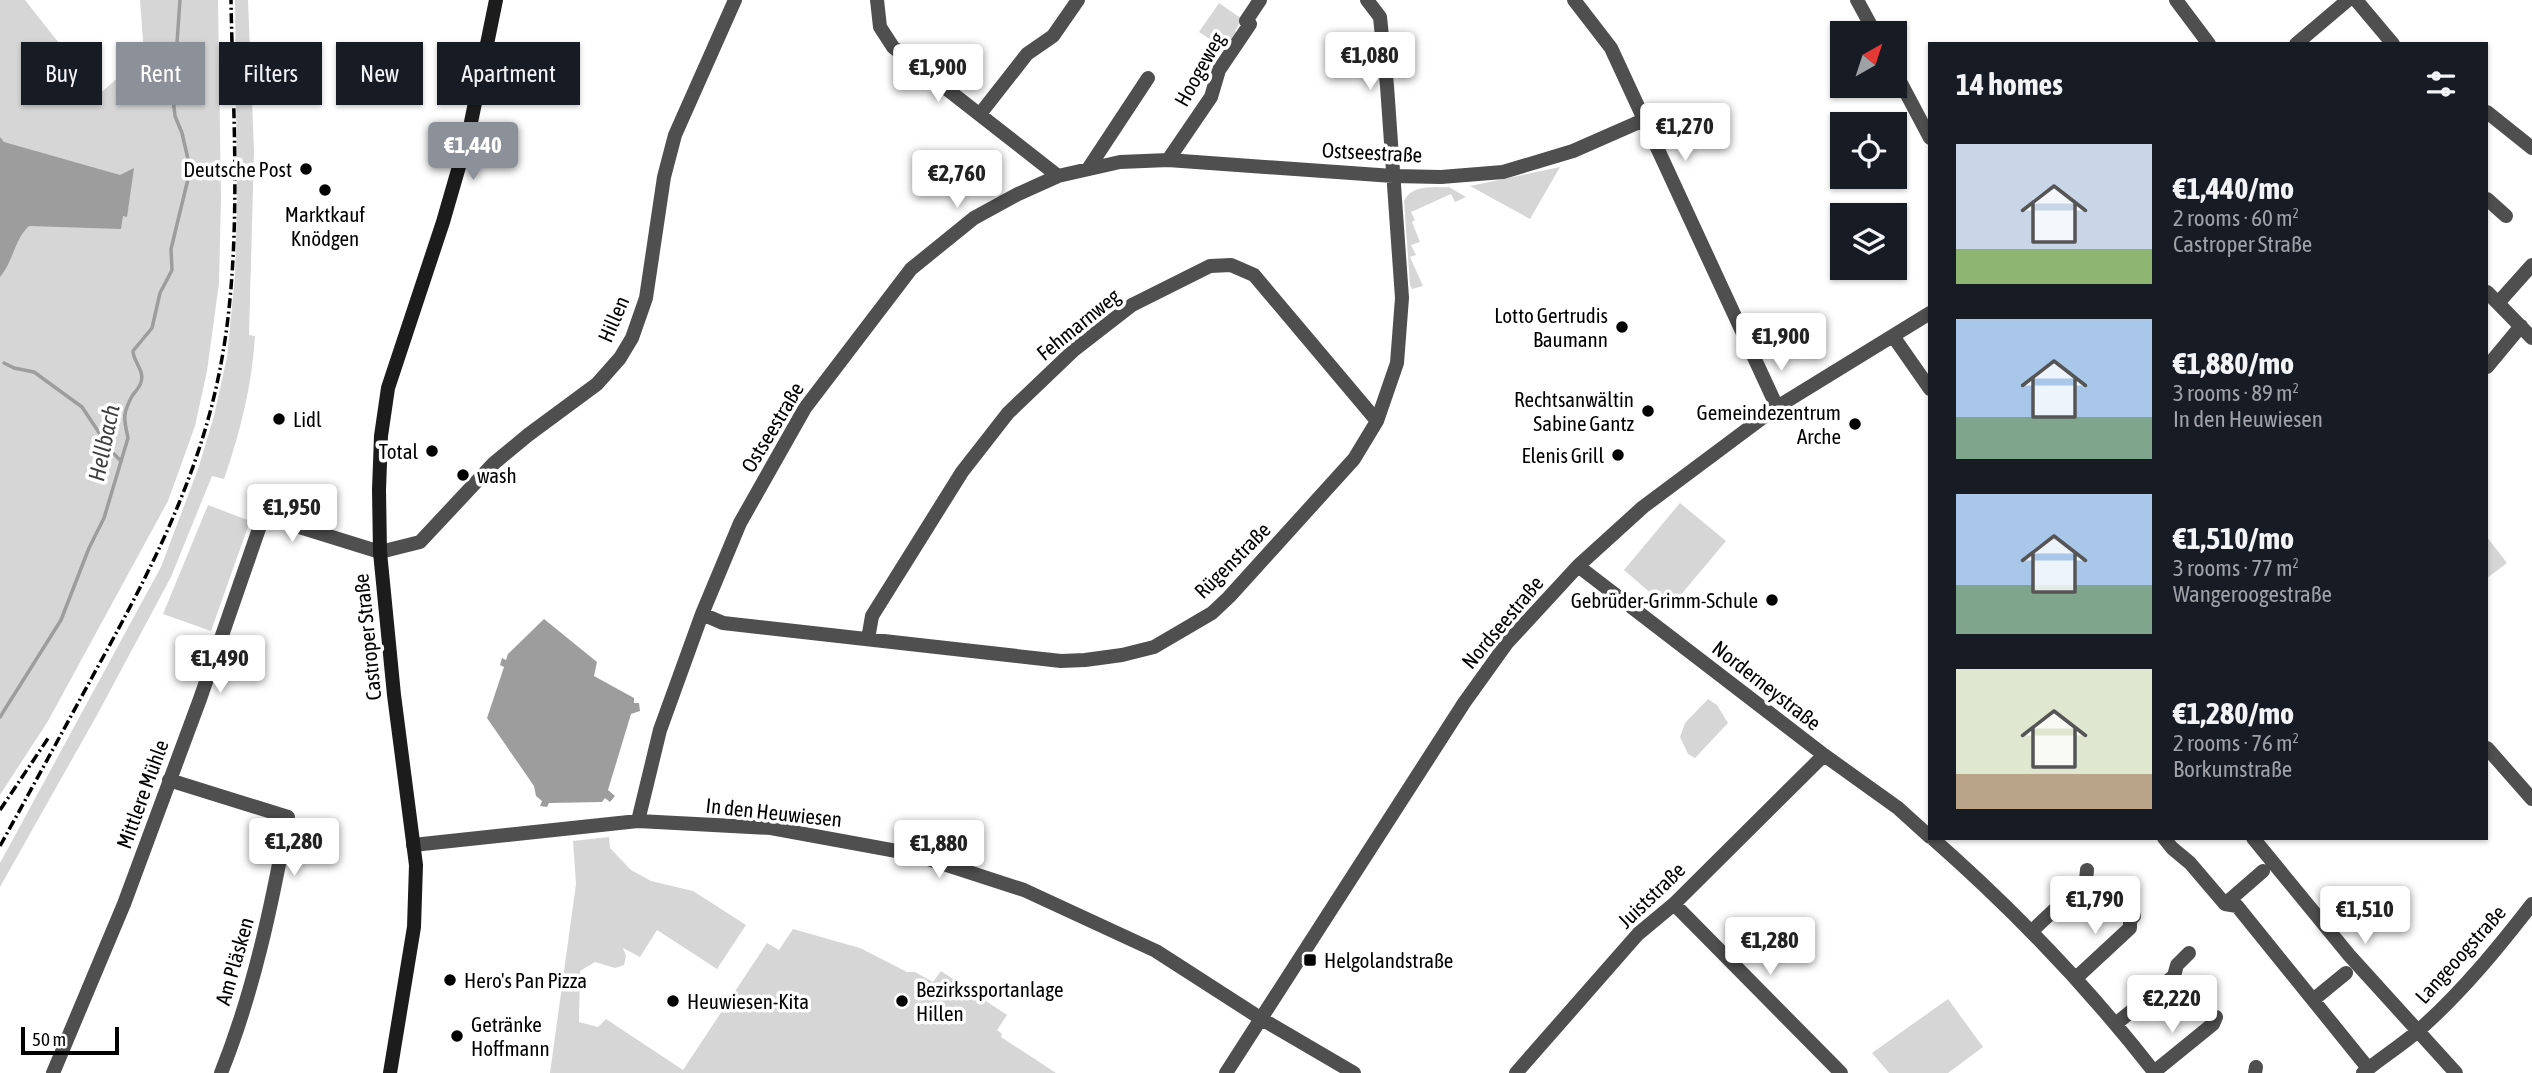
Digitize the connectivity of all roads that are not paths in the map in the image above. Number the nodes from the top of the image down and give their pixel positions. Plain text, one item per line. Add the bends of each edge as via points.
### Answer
1 (496, 0) edge
2 (736, 0) edge
3 (877, 0) edge
4 (1078, 0) edge
5 (1260, 0) edge
6 (1367, 0) edge
7 (1574, 0) edge
8 (1857, 0) edge
9 (2176, 0) edge
10 (2348, 0) edge
11 (2356, 0) edge
12 (1868, 21) edge
13 (2208, 42) edge
14 (2298, 42) edge
15 (2391, 42) edge
16 (1148, 78) dead end
17 (1908, 97) edge
18 (2488, 113) edge
19 (980, 114) junction
20 (1646, 119) junction
21 (1928, 134) edge
22 (2532, 148) edge
23 (1168, 160) junction
24 (1088, 169) junction
25 (1058, 176) junction
26 (1393, 176) junction
27 (2488, 201) edge
28 (2506, 216) dead end
29 (2532, 265) edge
30 (2492, 298) edge
31 (1928, 314) edge
32 (2521, 326) junction
33 (1893, 336) junction
34 (2532, 338) edge
35 (2488, 366) edge
36 (1928, 386) edge
37 (1777, 407) junction
38 (1377, 421) junction
39 (380, 552) junction
40 (1578, 566) junction
41 (702, 614) junction
42 (868, 639) junction
43 (2488, 749) edge
44 (1824, 755) junction
45 (169, 780) junction
46 (2532, 799) edge
47 (638, 821) junction
48 (1928, 834) edge
49 (1934, 840) edge
50 (2166, 840) edge
51 (2255, 840) edge
52 (413, 845) junction
53 (2087, 870) dead end
54 (2263, 871) dead end
55 (1674, 904) junction
56 (2225, 904) junction
57 (2532, 904) edge
58 (2134, 916) dead end
59 (2032, 931) junction
60 (2189, 953) dead end
61 (2346, 973) dead end
62 (2076, 978) junction
63 (2313, 1000) junction
64 (2216, 1017) dead end
65 (1260, 1018) junction
66 (2117, 1023) junction
67 (2417, 1032) junction
68 (2365, 1071) edge
69 (2155, 1072) edge
70 (53, 1073) edge
71 (221, 1073) edge
72 (390, 1073) edge
73 (1226, 1073) edge
74 (1354, 1073) edge
75 (1516, 1073) edge
76 (1841, 1073) edge
77 (2456, 1073) edge

1 - 39 main road, Castroper Straße via 466,142 387,388 381,436
2 - 39 street, Hillen via 675,135 646,298 620,358 597,384 493,464 420,542
3 - 19 street via 880,27 893,47
4 - 19 street via 1052,36 1027,54
5 - 23 street, Hoogeweg via 1246,21 1250,24 1219,70 1211,97
6 - 26 street, Rügenstraße via 1380,17
7 - 20 street via 1611,48
8 - 12 street
9 - 13 street
10 - 14 street
11 - 15 street
16 - 24 street
17 - 21 street
18 - 22 street
19 - 25 street
20 - 26 street, Ostseestraße via 1573,151 1503,172
20 - 37 street
23 - 24 street, Ostseestraße
23 - 26 street, Ostseestraße
24 - 25 street, Ostseestraße
25 - 41 street, Ostseestraße via 974,218 911,269 804,408 740,523
26 - 38 street, Rügenstraße via 1401,324 1397,363
27 - 28 street
29 - 30 street
30 - 32 street
31 - 33 street, Nordseestraße
32 - 34 street
32 - 35 street
33 - 36 street
33 - 37 street, Nordseestraße
37 - 40 street, Nordseestraße via 1643,507
38 - 42 street, Rügenstraße via 1334,484 1229,597 1212,613 1154,647 1119,656 1061,661
38 - 42 street, Fehmarnweg via 1254,275 1231,265 1210,266 1132,305 1074,350 1008,413 920,537 872,616
39 - 45 street, Mittlere Mühle via 277,520 261,523
39 - 52 main road, Castroper Straße
40 - 44 street, Norderneystraße
40 - 65 street, Nordseestraße via 1507,643 1464,703
41 - 42 street, Rügenstraße via 723,622
41 - 47 street, Ostseestraße via 660,730
43 - 46 street
44 - 48 street, Norderneystraße
44 - 55 street, Juiststraße
45 - 70 street, Mittlere Mühle via 124,904
45 - 71 street, Am Pläsken via 288,817 273,899
47 - 52 street, In den Heuwiesen
47 - 65 street, In den Heuwiesen via 771,828 913,854 982,875 1156,951
49 - 59 street, Norderneystraße
50 - 56 street
51 - 67 street
52 - 72 main road, Castroper Straße via 414,928
53 - 59 street via 2086,880
54 - 56 street
55 - 75 street, Juiststraße via 1638,934
55 - 76 street
56 - 63 street via 2237,906
57 - 67 street, Langeoogstraße via 2487,961
58 - 62 street via 2130,928
59 - 62 street, Norderneystraße
60 - 66 street via 2174,976
61 - 63 street
62 - 66 street, Norderneystraße
63 - 68 street
64 - 69 street
65 - 73 street, Nordseestraße
65 - 74 street
66 - 69 street, Norderneystraße
67 - 68 street, Langeoogstraße
67 - 77 street

